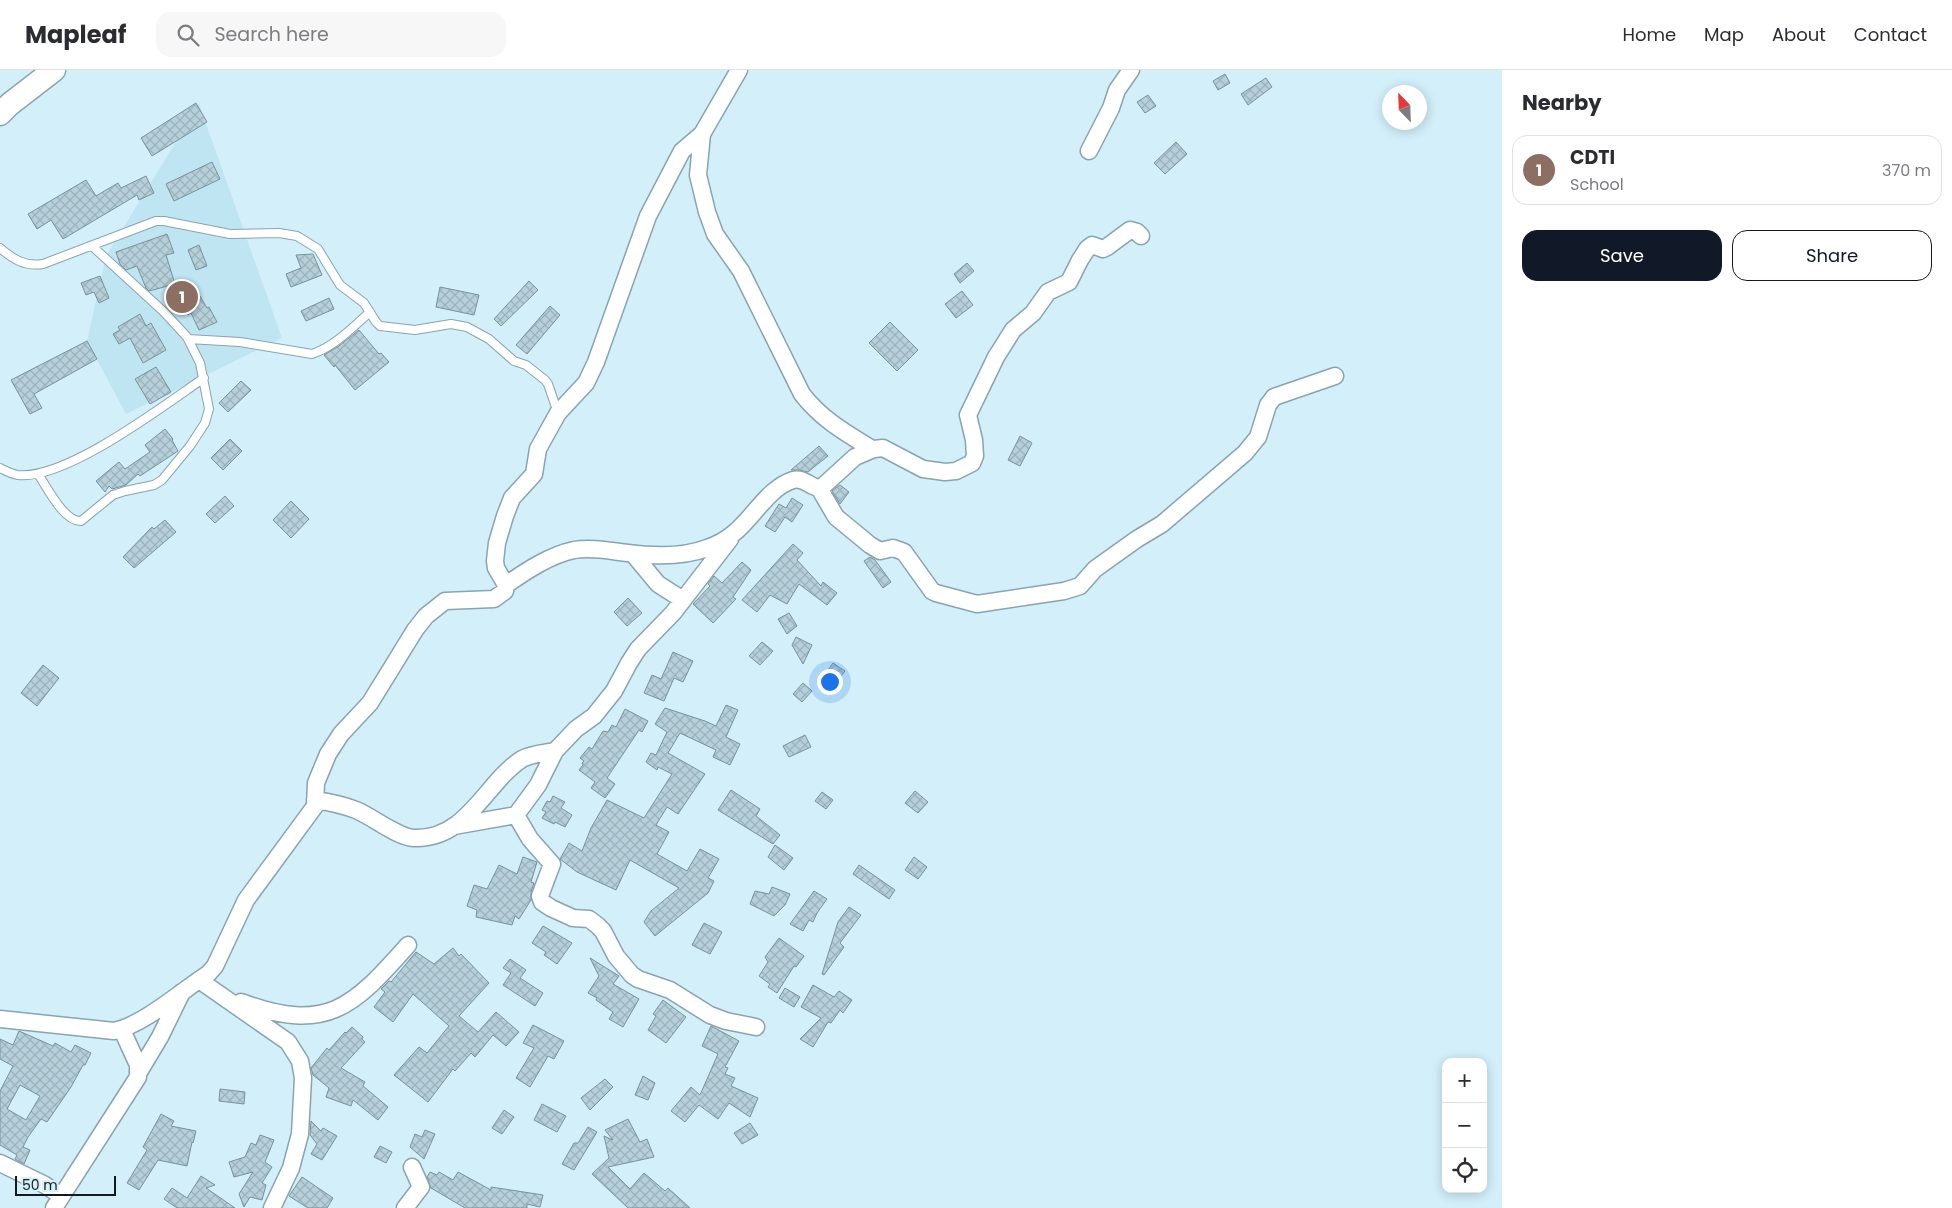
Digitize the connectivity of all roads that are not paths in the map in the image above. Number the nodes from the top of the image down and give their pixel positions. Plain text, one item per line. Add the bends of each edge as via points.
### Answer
1 (54, 70) edge
2 (739, 70) edge
3 (1131, 70) edge
4 (0, 114) edge
5 (702, 134) junction
6 (1088, 151) dead end
7 (1141, 236) dead end
8 (92, 246) junction
9 (0, 248) edge
10 (370, 312) junction
11 (188, 339) junction
12 (1335, 376) dead end
13 (204, 378) junction
14 (558, 413) junction
15 (872, 449) junction
16 (0, 468) edge
17 (38, 474) junction
18 (819, 488) junction
19 (733, 534) junction
20 (633, 554) junction
21 (506, 585) junction
22 (683, 600) junction
23 (555, 751) junction
24 (315, 800) junction
25 (516, 815) junction
26 (454, 826) junction
27 (408, 945) dead end
28 (199, 980) junction
29 (183, 991) junction
30 (218, 994) junction
31 (0, 1019) edge
32 (756, 1027) dead end
33 (122, 1030) junction
34 (139, 1072) junction
35 (0, 1163) edge
36 (412, 1167) dead end
37 (58, 1202) edge
38 (272, 1208) edge
39 (405, 1208) edge

1 - 4 main road
2 - 5 street
3 - 6 street via 1117,90
5 - 14 street via 682,151 648,216 586,383
5 - 15 street via 698,175 715,234 741,271 802,394 831,424
7 - 15 street via 1130,230 1103,249 1092,245 1069,282 1051,290 1033,313 1013,330 968,415 974,440 972,463 956,471 923,469 883,448
8 - 9 lane via 35,266 12,258
8 - 10 lane via 156,221 230,234 297,236 318,248 340,284
8 - 11 lane via 164,312
10 - 11 lane via 339,338 312,354 240,342
10 - 14 lane via 380,326 389,328 415,330 454,324 480,333 514,361 526,365 545,380
11 - 13 lane
12 - 18 street via 1274,397 1268,405 1258,437 1245,453 1162,524 1113,555 1080,586 1064,591 977,604 936,594 904,552 893,548 880,551 836,517
13 - 17 lane via 88,454
13 - 17 lane via 209,409 205,423 157,484 113,495 81,521 75,521 66,516
14 - 21 street via 538,449 534,474 512,498 505,516 495,561
15 - 18 street via 855,457
16 - 17 lane via 12,474
18 - 19 street via 802,480 788,483 772,494
19 - 20 street via 699,550
19 - 22 street
20 - 21 street via 575,550 555,556
20 - 22 street via 658,584
21 - 24 street via 505,591 494,599 450,600 426,616 370,703 328,754 316,783
22 - 23 street via 638,649 614,691 594,716
23 - 25 street via 538,785
23 - 26 street via 523,759
24 - 26 street via 356,810 413,838 428,837
24 - 28 street via 313,810 246,900 215,966
25 - 26 street
25 - 32 street via 530,839 552,864 540,896 542,902 573,918 598,925 616,956 632,975 670,990 710,1015
27 - 30 street via 375,982 350,1003 331,1012 314,1016 266,1011
28 - 29 street
28 - 30 street
29 - 33 street
29 - 34 street
30 - 38 street via 288,1042 300,1061 303,1078 300,1134 291,1168
31 - 33 street
33 - 34 street
34 - 37 street
35 - 37 street via 45,1185
36 - 39 street via 421,1187

